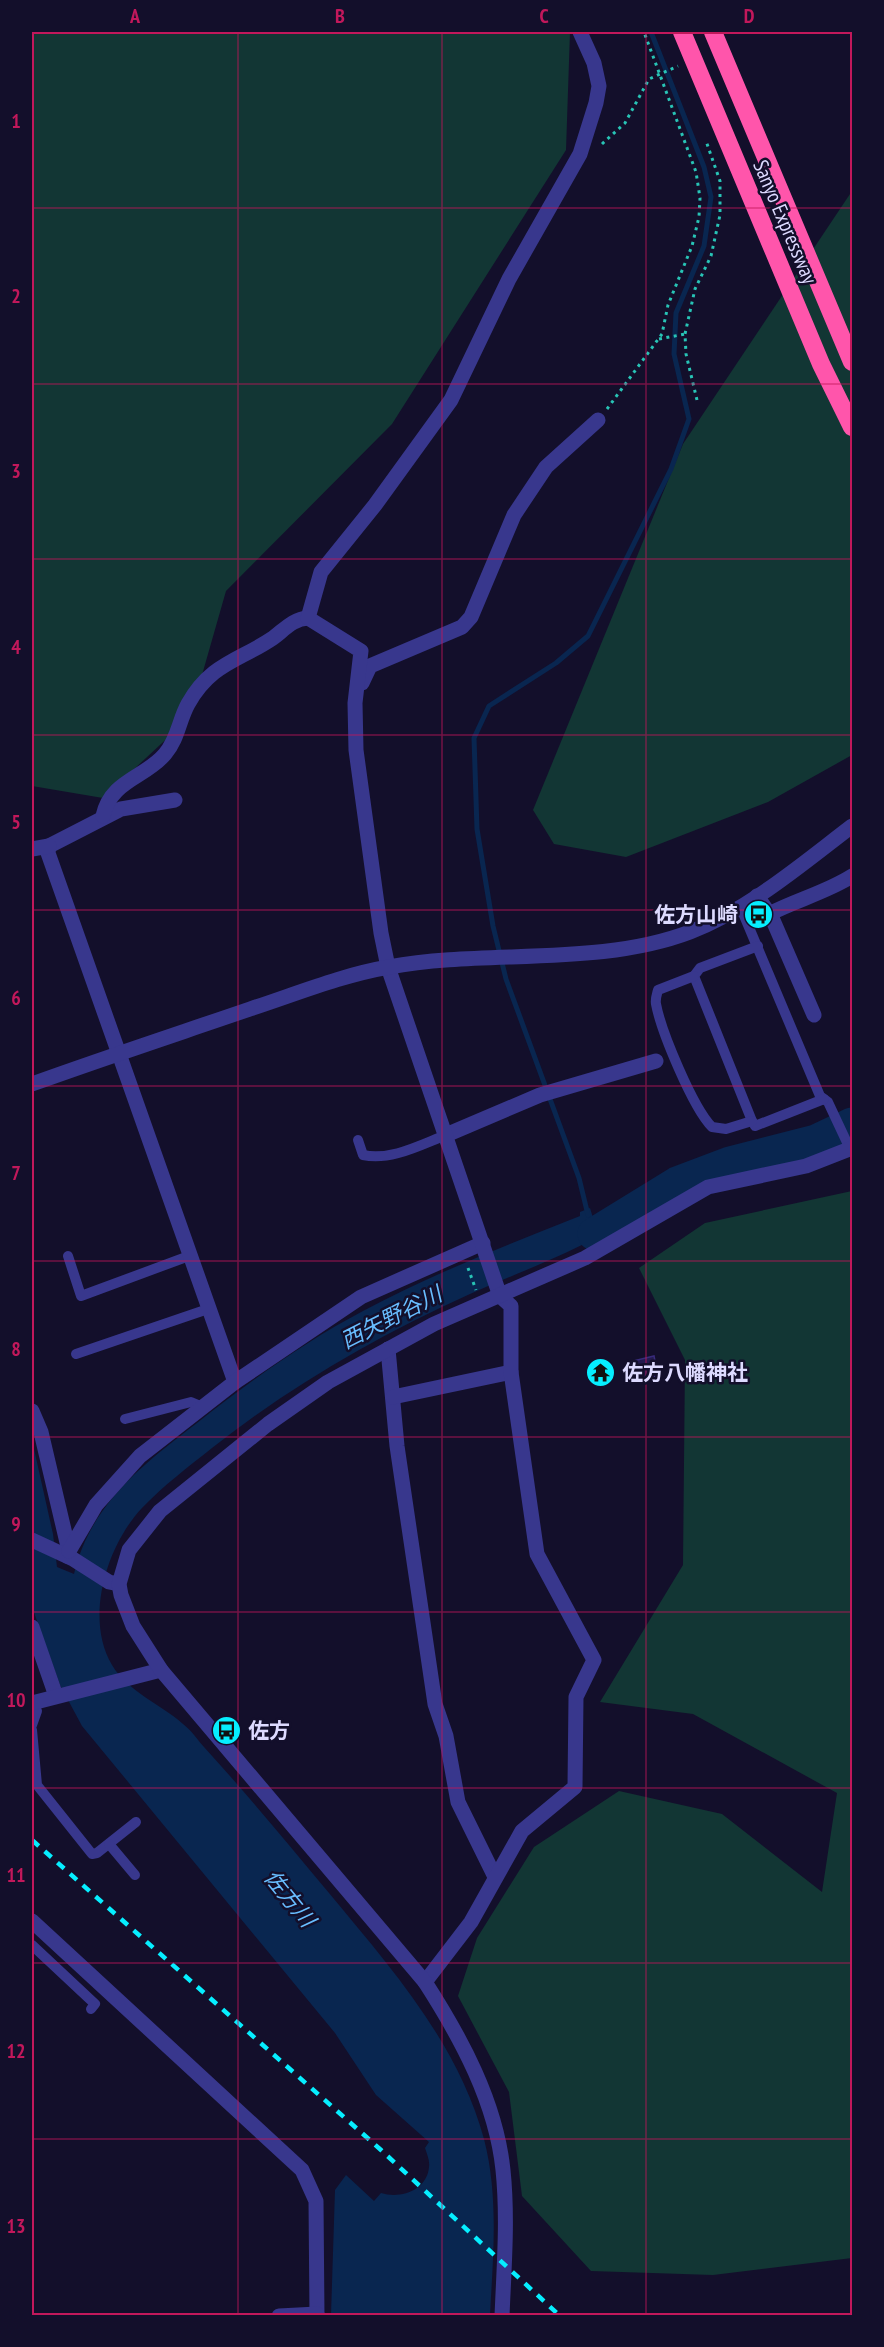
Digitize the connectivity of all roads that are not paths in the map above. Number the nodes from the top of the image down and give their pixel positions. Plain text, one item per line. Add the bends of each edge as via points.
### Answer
1 (580, 32) edge
2 (682, 32) edge
3 (713, 32) edge
4 (851, 359) edge
5 (598, 420) road end
6 (852, 427) edge
7 (309, 618) junction
8 (357, 685) junction
9 (175, 800) dead end
10 (103, 816) junction
11 (852, 826) edge
12 (49, 846) junction
13 (32, 849) edge
14 (852, 876) edge
15 (757, 896) junction
16 (740, 906) junction
17 (769, 914) junction
18 (758, 946) junction
19 (388, 967) junction
20 (694, 976) junction
21 (814, 1015) dead end
22 (117, 1054) junction
23 (675, 1057) junction
24 (656, 1061) joint
25 (32, 1084) edge
26 (824, 1099) junction
27 (752, 1121) junction
28 (447, 1135) junction
29 (358, 1140) dead end
30 (850, 1146) edge
31 (483, 1243) junction
32 (68, 1256) dead end
33 (189, 1256) junction
34 (500, 1296) junction
35 (208, 1309) junction
36 (388, 1349) junction
37 (76, 1354) dead end
38 (512, 1372) junction
39 (235, 1382) junction
40 (393, 1397) junction
41 (203, 1407) junction
42 (32, 1411) edge
43 (125, 1419) dead end
44 (32, 1540) edge
45 (68, 1555) junction
46 (114, 1583) junction
47 (32, 1627) edge
48 (155, 1671) junction
49 (42, 1706) edge
50 (32, 1730) edge
51 (136, 1822) dead end
52 (109, 1844) junction
53 (135, 1875) dead end
54 (495, 1877) junction
55 (32, 1921) edge
56 (32, 1944) edge
57 (424, 1982) junction
58 (91, 2008) dead end
59 (317, 2315) edge
60 (279, 2316) edge
61 (502, 2316) edge

1 - 7 street via 599,86 580,154 509,279 451,400 321,572
2 - 6 highway, Sanyo Expressway via 821,364
3 - 4 highway, Sanyo Expressway
5 - 8 street via 546,466 514,515 471,617 462,627 370,666 365,682
7 - 8 street via 361,651
7 - 10 street via 299,619 211,674 187,704 176,738 164,755 125,782 106,802
8 - 19 street via 356,750
9 - 10 street
10 - 12 street
11 - 15 street
12 - 13 street
12 - 22 street via 55,876
14 - 17 street
15 - 16 street
15 - 17 street
16 - 18 lane
16 - 19 street via 702,927 659,941 615,949
17 - 21 street
18 - 20 lane via 700,968
18 - 26 lane
19 - 22 street via 334,981
19 - 28 street
20 - 23 lane via 658,990 655,1002
20 - 27 lane
22 - 25 street
22 - 33 street
23 - 24 lane
23 - 27 lane via 700,1115 712,1127 726,1129
24 - 28 street via 547,1093
26 - 27 lane via 755,1126
26 - 30 lane
28 - 29 lane via 376,1158 363,1155
28 - 31 street
30 - 34 street via 806,1166 708,1187 585,1258
31 - 34 street
31 - 39 street via 361,1298
32 - 33 lane via 81,1296
33 - 35 street
34 - 36 street
34 - 38 street via 511,1306
35 - 37 lane
35 - 39 street
36 - 40 street
36 - 46 street via 328,1382 188,1486 138,1535
38 - 40 street
38 - 54 street via 537,1554 594,1660 576,1697 575,1787 522,1831
39 - 41 street
40 - 54 street via 435,1704 459,1802
41 - 43 lane via 191,1402
41 - 45 street via 140,1456 96,1505
42 - 45 street via 41,1432
44 - 45 street
45 - 46 street
46 - 48 street
47 - 49 street
48 - 49 street
48 - 57 street
50 - 52 lane via 37,1785 92,1854
51 - 52 lane
52 - 53 lane
54 - 57 street via 471,1922
55 - 59 street via 302,2170 316,2201
56 - 58 lane via 95,2004
57 - 61 street via 475,2072 500,2152 505,2192
59 - 60 street

